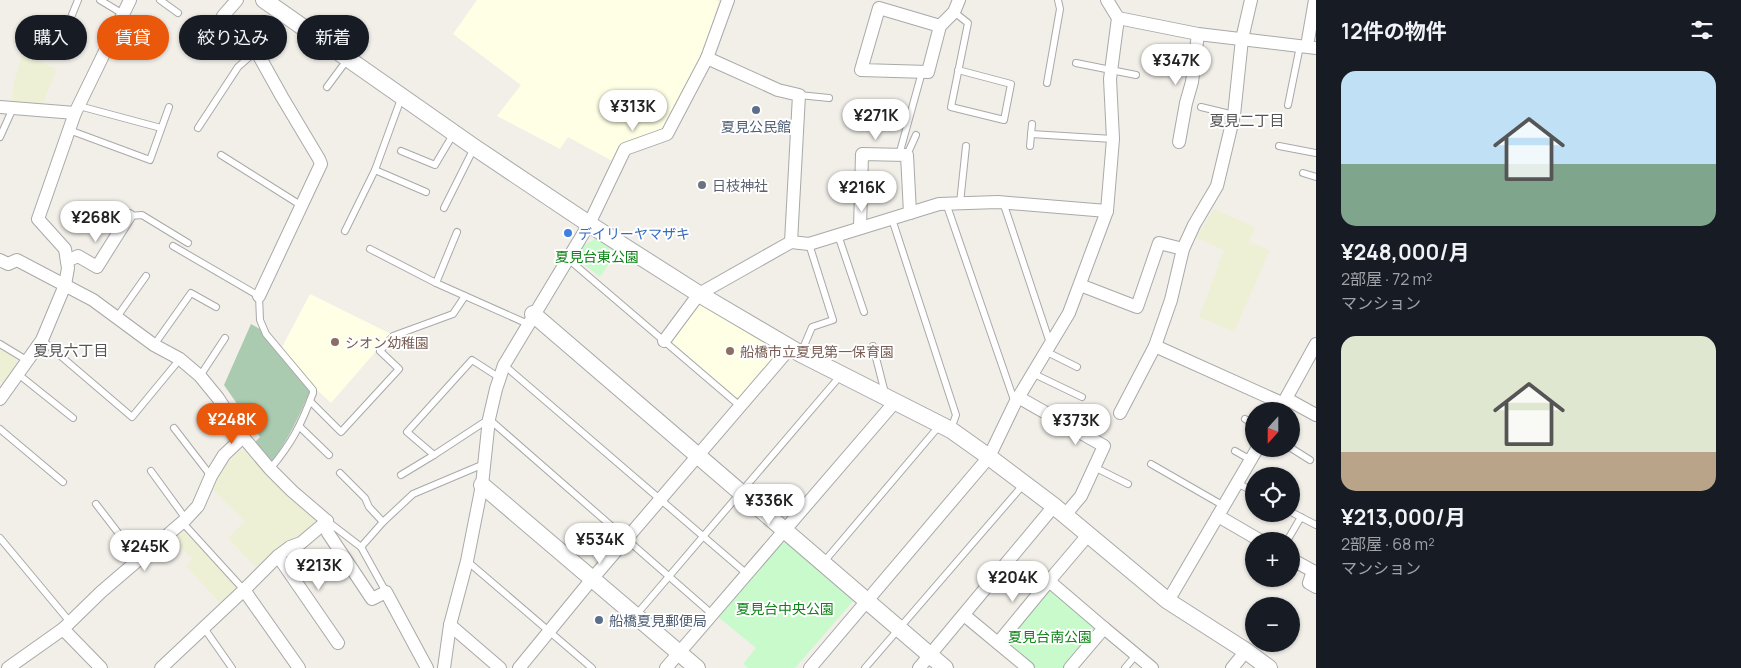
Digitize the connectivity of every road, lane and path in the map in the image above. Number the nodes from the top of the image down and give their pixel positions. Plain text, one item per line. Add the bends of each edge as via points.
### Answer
1 (78, 0) edge
2 (100, 0) edge
3 (130, 0) edge
4 (160, 0) edge
5 (237, 0) edge
6 (264, 0) edge
7 (728, 0) edge
8 (958, 0) edge
9 (1058, 0) edge
10 (1107, 0) edge
11 (1251, 0) edge
12 (1315, 0) edge
13 (954, 12) junction
14 (178, 13) dead end
15 (123, 14) junction
16 (72, 15) edge
17 (224, 15) edge
18 (1118, 18) junction
19 (297, 23) edge
20 (940, 26) junction
21 (1198, 34) junction
22 (1242, 39) junction
23 (1308, 47) edge
24 (707, 58) junction
25 (246, 60) edge
26 (262, 60) edge
27 (347, 60) edge
28 (351, 60) edge
29 (1076, 64) dead end
30 (958, 70) junction
31 (1111, 71) junction
32 (922, 72) junction
33 (1136, 75) dead end
34 (1047, 83) dead end
35 (327, 87) dead end
36 (799, 95) junction
37 (402, 96) junction
38 (829, 98) dead end
39 (1288, 105) dead end
40 (0, 107) edge
41 (169, 107) dead end
42 (1201, 107) dead end
43 (14, 108) junction
44 (77, 110) junction
45 (1234, 116) junction
46 (1032, 124) dead end
47 (162, 128) junction
48 (198, 128) dead end
49 (69, 130) junction
50 (454, 132) junction
51 (1031, 134) junction
52 (916, 135) dead end
53 (0, 137) edge
54 (1113, 139) junction
55 (1179, 142) dead end
56 (966, 146) dead end
57 (1030, 146) dead end
58 (1279, 146) dead end
59 (474, 147) junction
60 (401, 151) dead end
61 (1316, 152) edge
62 (221, 155) dead end
63 (903, 155) junction
64 (375, 170) junction
65 (1303, 173) dead end
66 (1316, 177) edge
67 (426, 192) dead end
68 (1003, 202) junction
69 (960, 203) junction
70 (946, 204) junction
71 (302, 206) junction
72 (444, 208) dead end
73 (1107, 211) junction
74 (910, 213) junction
75 (129, 216) joint
76 (892, 218) junction
77 (588, 224) junction
78 (860, 228) junction
79 (345, 231) dead end
80 (457, 232) dead end
81 (838, 235) junction
82 (791, 242) junction
83 (188, 244) dead end
84 (809, 244) junction
85 (173, 246) dead end
86 (370, 248) dead end
87 (1183, 250) junction
88 (567, 258) junction
89 (0, 260) edge
90 (67, 261) junction
91 (146, 276) dead end
92 (436, 283) junction
93 (65, 285) junction
94 (1080, 285) junction
95 (699, 294) junction
96 (259, 296) junction
97 (465, 296) junction
98 (216, 307) dead end
99 (864, 312) dead end
100 (117, 317) junction
101 (530, 319) junction
102 (225, 338) dead end
103 (42, 340) junction
104 (664, 341) junction
105 (0, 344) edge
106 (154, 345) junction
107 (873, 346) dead end
108 (1155, 346) junction
109 (1047, 347) junction
110 (1315, 348) edge
111 (796, 351) junction
112 (180, 359) junction
113 (28, 361) junction
114 (504, 364) junction
115 (1077, 366) dead end
116 (1032, 373) junction
117 (18, 374) junction
118 (841, 375) junction
119 (200, 376) junction
120 (500, 378) junction
121 (1082, 397) dead end
122 (0, 399) edge
123 (890, 400) junction
124 (1016, 400) junction
125 (310, 401) junction
126 (1276, 402) edge
127 (1285, 402) edge
128 (740, 406) junction
129 (1300, 410) edge
130 (1120, 413) dead end
131 (1316, 415) edge
132 (73, 418) dead end
133 (489, 419) junction
134 (300, 427) junction
135 (174, 428) dead end
136 (945, 428) junction
137 (0, 429) edge
138 (243, 437) junction
139 (1234, 451) dead end
140 (1300, 454) edge
141 (434, 455) junction
142 (698, 455) junction
143 (329, 456) dead end
144 (989, 457) junction
145 (1251, 460) joint
146 (1310, 460) dead end
147 (485, 463) junction
148 (1150, 464) dead end
149 (1094, 467) junction
150 (270, 469) junction
151 (151, 471) dead end
152 (340, 473) dead end
153 (401, 475) dead end
154 (211, 476) junction
155 (63, 482) dead end
156 (1237, 483) junction
157 (1024, 484) junction
158 (1128, 484) dead end
159 (482, 485) junction
160 (1245, 487) edge
161 (740, 493) junction
162 (660, 499) junction
163 (96, 504) dead end
164 (1059, 511) junction
165 (1221, 511) junction
166 (1302, 517) joint
167 (184, 521) junction
168 (327, 521) junction
169 (383, 522) junction
170 (1316, 525) edge
171 (784, 531) junction
172 (1249, 532) edge
173 (1293, 532) edge
174 (1088, 535) junction
175 (703, 536) junction
176 (0, 538) edge
177 (626, 539) junction
178 (361, 547) junction
179 (278, 556) junction
180 (139, 560) junction
181 (468, 561) junction
182 (823, 564) junction
183 (1300, 564) edge
184 (747, 574) junction
185 (670, 576) junction
186 (592, 579) junction
187 (1049, 581) junction
188 (1316, 587) edge
189 (244, 590) junction
190 (386, 592) junction
191 (865, 600) junction
192 (1168, 601) junction
193 (712, 614) junction
194 (964, 615) junction
195 (636, 616) junction
196 (450, 625) junction
197 (66, 626) junction
198 (204, 628) junction
199 (899, 628) junction
200 (1104, 628) junction
201 (548, 632) junction
202 (338, 643) dead end
203 (998, 643) junction
204 (1245, 650) edge
205 (679, 652) junction
206 (1245, 652) edge
207 (1247, 652) edge
208 (930, 655) junction
209 (1136, 655) junction
210 (8, 668) edge
211 (101, 668) edge
212 (162, 668) edge
213 (232, 668) edge
214 (299, 668) edge
215 (427, 668) edge
216 (444, 668) edge
217 (500, 668) edge
218 (518, 668) edge
219 (592, 668) edge
220 (666, 668) edge
221 (698, 668) edge
222 (803, 668) edge
223 (810, 668) edge
224 (865, 668) edge
225 (919, 668) edge
226 (945, 668) edge
227 (1028, 668) edge
228 (1070, 668) edge
229 (1125, 668) edge
230 (1152, 668) edge
231 (1232, 668) edge
232 (1269, 668) edge

1 - 16 lane
2 - 15 lane
3 - 15 street
4 - 14 lane
5 - 17 street
6 - 19 street
7 - 24 street
8 - 13 street
9 - 34 lane via 1060,9
10 - 18 street
11 - 22 street
12 - 23 street
13 - 20 street
13 - 30 lane via 968,23
15 - 44 street
18 - 21 street
18 - 31 street
20 - 32 street via 928,72
20 - 32 street via 879,8 861,70
21 - 22 street
21 - 55 street
22 - 23 street
22 - 45 street
23 - 39 lane
24 - 36 street via 778,90
24 - 77 street via 667,134 624,149
25 - 48 lane
26 - 71 street via 321,164
27 - 35 lane
28 - 37 street
29 - 31 lane
30 - 30 lane via 1011,84 1004,120 950,107
31 - 33 lane
31 - 54 street
32 - 63 lane
36 - 38 lane
36 - 82 street
37 - 50 street
37 - 64 lane
40 - 43 street
41 - 47 lane
42 - 45 lane
43 - 44 street
43 - 53 lane
44 - 47 lane
44 - 49 street
45 - 87 street via 1218,186
46 - 51 lane
47 - 49 lane via 150,160
49 - 90 street via 38,219 65,249
50 - 59 street
50 - 60 lane via 435,165
51 - 54 lane
51 - 57 lane
52 - 63 lane
54 - 73 street
56 - 69 lane
58 - 61 lane
59 - 72 lane
59 - 77 street
62 - 71 lane
63 - 74 street
63 - 78 street via 862,154
64 - 67 lane
64 - 79 lane
65 - 66 lane
68 - 69 street
68 - 73 street
68 - 109 lane
69 - 70 street
70 - 74 street
70 - 124 lane
71 - 96 street
73 - 94 street
74 - 76 street
75 - 83 lane via 142,215
75 - 90 street via 97,267 78,256
76 - 78 street
76 - 136 lane via 956,415
77 - 88 street
77 - 95 street
78 - 81 street
80 - 92 lane
81 - 84 street
81 - 99 lane
82 - 84 street
82 - 95 street
84 - 111 lane via 833,320 812,327
85 - 96 lane
86 - 92 lane
87 - 94 street via 1159,243 1136,307
87 - 108 street
88 - 101 street
88 - 104 lane
89 - 93 street via 8,264 17,260
90 - 93 street
91 - 100 lane
92 - 97 lane
93 - 100 street
93 - 103 street
94 - 109 street via 1069,313
95 - 104 street
95 - 111 street
96 - 125 lane via 262,327 312,390
97 - 101 lane
97 - 125 lane via 453,314 393,336 380,352 399,369 341,432
98 - 106 lane via 191,293
100 - 106 street
101 - 114 street
101 - 142 street
102 - 119 lane
103 - 112 lane via 132,417
103 - 113 street
104 - 128 lane
105 - 113 lane
106 - 112 street
107 - 123 lane
108 - 126 street
108 - 130 street
109 - 115 lane
109 - 116 street
110 - 127 street
111 - 118 street
111 - 128 street
112 - 119 street
113 - 117 street
114 - 120 street
114 - 162 lane
116 - 121 lane
116 - 124 street
117 - 122 street
117 - 132 lane
118 - 123 street
118 - 161 lane
119 - 138 street
120 - 133 street
120 - 141 lane via 472,360 407,432
123 - 136 street
123 - 171 street
124 - 144 street
124 - 149 street via 1104,446
125 - 134 lane
128 - 142 street
129 - 131 street
133 - 141 lane
133 - 147 street
133 - 177 lane
134 - 143 lane
134 - 150 lane via 286,451
135 - 154 lane
136 - 144 street
136 - 182 lane
137 - 155 lane
138 - 150 street
138 - 154 street via 224,455
139 - 145 lane
140 - 146 lane
141 - 153 lane
142 - 161 street
142 - 162 street
144 - 157 street
144 - 191 street via 976,461
145 - 156 street
147 - 159 street
147 - 169 lane via 413,494
148 - 165 lane
149 - 158 lane
149 - 164 street via 1081,496
150 - 168 street
151 - 167 lane
152 - 169 lane
154 - 167 street via 198,506
156 - 160 lane
156 - 165 street
157 - 164 street
157 - 199 lane
159 - 181 street
159 - 186 street
161 - 171 street
161 - 175 lane
162 - 175 lane
162 - 177 street
163 - 180 lane
164 - 174 street
164 - 194 street
165 - 172 street
165 - 192 street
166 - 170 lane
166 - 173 lane
167 - 180 street
167 - 189 lane
168 - 178 lane
168 - 179 street via 301,543
168 - 190 street via 328,534 372,599
169 - 178 lane
171 - 182 street
171 - 184 street
174 - 187 street
174 - 192 street
175 - 184 lane
175 - 185 lane
176 - 197 lane
177 - 185 lane
177 - 186 street
178 - 190 lane
179 - 189 street
179 - 202 street
180 - 197 street
181 - 196 street
181 - 201 lane
182 - 191 street
183 - 188 street via 1313,571 1309,583
184 - 193 street
185 - 193 lane
185 - 195 lane
186 - 195 street
186 - 201 street
187 - 200 street
187 - 203 street
189 - 198 street
189 - 214 street
190 - 215 street
191 - 199 street
191 - 222 street
191 - 223 street
192 - 204 street
193 - 205 street
194 - 203 street
194 - 208 street
195 - 205 street
196 - 216 street
196 - 217 street
197 - 210 street
197 - 211 street
198 - 212 street
198 - 213 lane
199 - 208 street
199 - 224 lane
200 - 209 street
200 - 228 street
201 - 218 street
201 - 219 lane
203 - 227 street
205 - 220 street
205 - 221 street
206 - 231 street
207 - 232 street
208 - 225 street
208 - 226 street
209 - 229 lane
209 - 230 street

